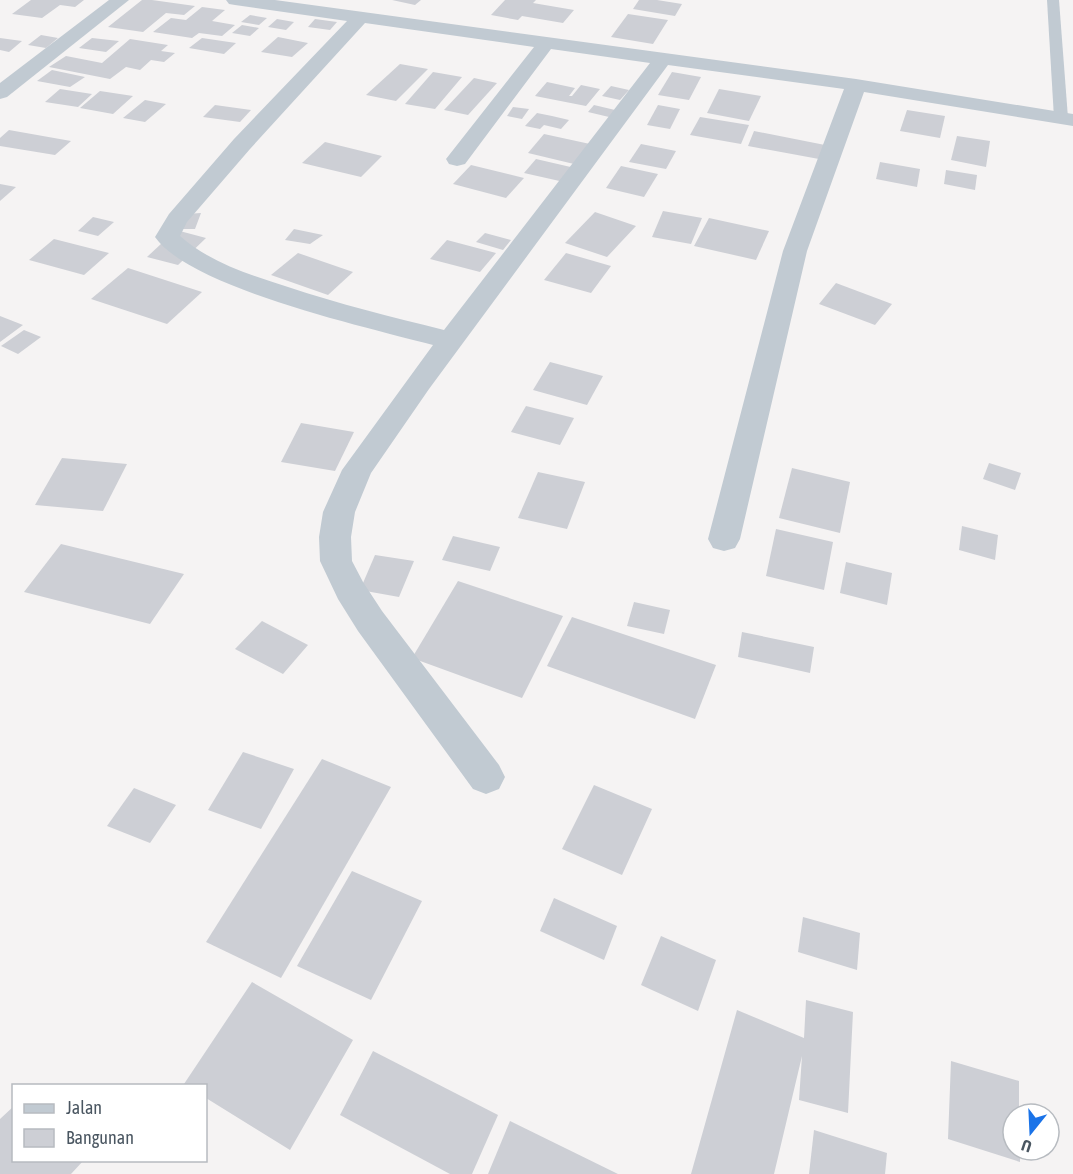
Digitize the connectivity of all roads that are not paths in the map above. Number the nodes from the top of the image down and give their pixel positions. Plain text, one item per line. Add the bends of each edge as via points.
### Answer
1 (120, 0) edge
2 (235, 0) edge
3 (1053, 0) edge
4 (361, 17) junction
5 (547, 42) junction
6 (663, 59) junction
7 (856, 85) junction
8 (0, 93) edge
9 (1067, 119) edge
10 (457, 159) dead end
11 (452, 341) junction
12 (724, 539) dead end
13 (486, 777) dead end

1 - 8 street
2 - 4 street
3 - 9 lane
4 - 5 street
4 - 11 street via 242,144 177,219 167,237 189,257 226,273 284,294
5 - 6 street
5 - 10 street
6 - 7 street
6 - 11 street
7 - 9 street
7 - 12 street via 795,251
11 - 13 street via 357,470 339,512 336,561 370,621

